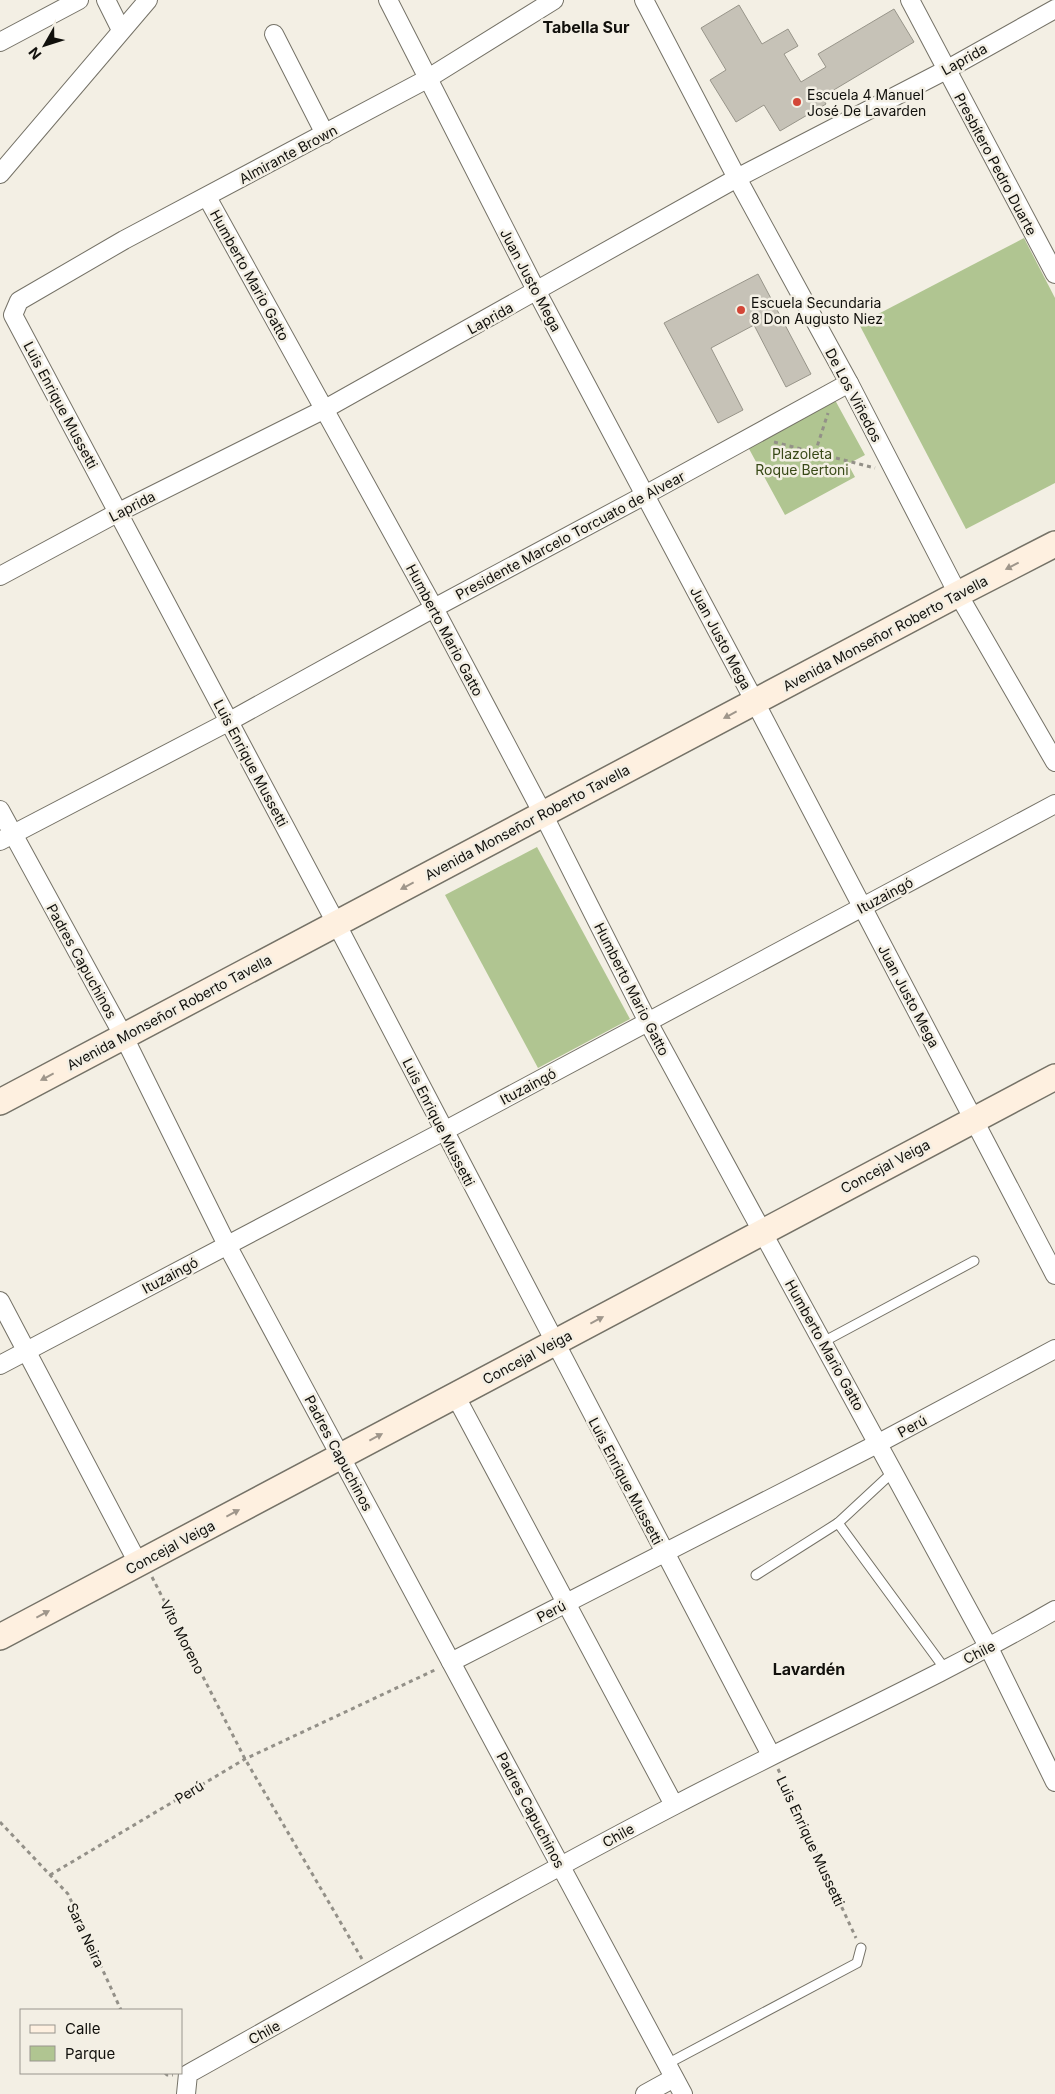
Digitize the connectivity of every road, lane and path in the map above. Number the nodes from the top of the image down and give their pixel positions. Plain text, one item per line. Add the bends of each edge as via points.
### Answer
1 (80, 0) edge
2 (106, 0) edge
3 (148, 0) edge
4 (388, 0) edge
5 (554, 0) edge
6 (644, 0) edge
7 (910, 0) edge
8 (1055, 8) edge
9 (121, 30) junction
10 (274, 34) dead end
11 (0, 42) edge
12 (946, 70) junction
13 (427, 79) junction
14 (325, 134) junction
15 (0, 174) edge
16 (737, 178) junction
17 (207, 197) junction
18 (1055, 274) edge
19 (536, 292) junction
20 (19, 301) joint
21 (842, 386) junction
22 (325, 409) junction
23 (752, 436) junction
24 (815, 453) junction
25 (896, 474) junction
26 (645, 495) junction
27 (117, 513) junction
28 (1055, 544) edge
29 (0, 576) edge
30 (958, 594) junction
31 (434, 608) junction
32 (756, 702) junction
33 (228, 722) junction
34 (1055, 762) edge
35 (1055, 804) edge
36 (0, 810) edge
37 (543, 814) junction
38 (6, 838) edge
39 (862, 907) junction
40 (336, 923) junction
41 (648, 1022) junction
42 (124, 1037) junction
43 (1055, 1076) edge
44 (0, 1102) edge
45 (974, 1120) junction
46 (444, 1131) junction
47 (762, 1232) junction
48 (227, 1245) junction
49 (974, 1261) dead end
50 (1055, 1275) edge
51 (0, 1301) edge
52 (554, 1342) junction
53 (822, 1342) junction
54 (1055, 1349) edge
55 (27, 1351) junction
56 (0, 1365) edge
57 (455, 1395) junction
58 (879, 1443) junction
59 (341, 1455) junction
60 (894, 1471) junction
61 (838, 1523) junction
62 (664, 1552) junction
63 (138, 1564) junction
64 (756, 1575) dead end
65 (566, 1603) junction
66 (1055, 1610) edge
67 (0, 1637) edge
68 (989, 1648) junction
69 (451, 1662) junction
70 (945, 1670) junction
71 (771, 1755) junction
72 (245, 1759) junction
73 (1055, 1782) edge
74 (674, 1805) junction
75 (0, 1822) edge
76 (561, 1867) junction
77 (50, 1875) junction
78 (861, 1948) joint
79 (370, 1973) junction
80 (121, 2009) edge
81 (671, 2071) junction
82 (186, 2094) edge
83 (645, 2094) edge
84 (683, 2094) edge

1 - 11 street
2 - 9 street
3 - 9 street
4 - 13 street, Juan Justo Mega
5 - 13 street, Almirante Brown
6 - 16 street, De Los Viñedos
7 - 12 street, Presbítero Pedro Duarte
8 - 12 street, Laprida
9 - 15 street
10 - 14 street
12 - 16 street, Laprida
12 - 18 street, Presbítero Pedro Duarte
13 - 14 street, Almirante Brown
13 - 19 street, Juan Justo Mega
14 - 17 street, Almirante Brown
16 - 19 street, Laprida
16 - 21 street, De Los Viñedos
17 - 20 street, Almirante Brown via 124,240
17 - 22 street, Humberto Mario Gatto
19 - 22 street, Laprida
19 - 26 street, Juan Justo Mega
20 - 27 street, Luis Enrique Mussetti via 13,315
21 - 23 street, Presidente Marcelo Torcuato de Alvear
21 - 24 path
21 - 25 street, De Los Viñedos
22 - 27 street, Laprida
22 - 31 street, Humberto Mario Gatto
23 - 24 path
23 - 26 street, Presidente Marcelo Torcuato de Alvear
24 - 25 path
25 - 30 street, De Los Viñedos
26 - 31 street, Presidente Marcelo Torcuato de Alvear
26 - 32 street, Juan Justo Mega
27 - 29 street, Laprida
27 - 33 street, Luis Enrique Mussetti
28 -> 30 street, Avenida Monseñor Roberto Tavella
30 - 32 street, Avenida Monseñor Roberto Tavella
30 - 34 street, De Los Viñedos
31 - 33 street, Presidente Marcelo Torcuato de Alvear
31 - 37 street, Humberto Mario Gatto
32 -> 37 street, Avenida Monseñor Roberto Tavella
32 - 39 street, Juan Justo Mega
33 - 38 street, Presidente Marcelo Torcuato de Alvear
33 - 40 street, Luis Enrique Mussetti
35 - 39 street, Ituzaingó
36 - 38 street, Padres Capuchinos
37 -> 40 street, Avenida Monseñor Roberto Tavella
37 - 41 street, Humberto Mario Gatto
38 - 42 street, Padres Capuchinos
39 - 41 street, Ituzaingó
39 - 45 street, Juan Justo Mega
40 - 42 street, Avenida Monseñor Roberto Tavella
40 - 46 street, Luis Enrique Mussetti
41 - 46 street, Ituzaingó
41 - 47 street, Humberto Mario Gatto
42 -> 44 street, Avenida Monseñor Roberto Tavella
42 - 48 street, Padres Capuchinos
43 - 45 street, Concejal Veiga
45 - 47 street, Concejal Veiga
45 - 50 street, Juan Justo Mega
46 - 48 street, Ituzaingó
46 - 52 street, Luis Enrique Mussetti
52 -> 47 street, Concejal Veiga
47 - 53 street, Humberto Mario Gatto
48 - 55 street, Ituzaingó
48 - 59 street, Padres Capuchinos
49 - 53 lane
51 - 55 street
52 - 57 street, Concejal Veiga
52 - 62 street, Luis Enrique Mussetti
53 - 58 street, Humberto Mario Gatto
54 - 58 street, Perú
55 - 56 street, Ituzaingó
55 - 63 street
59 -> 57 street, Concejal Veiga
57 - 65 street
58 - 60 street, Humberto Mario Gatto
58 - 62 street, Perú
63 -> 59 street, Concejal Veiga
59 - 69 street, Padres Capuchinos
60 - 61 lane
60 - 68 street, Humberto Mario Gatto
61 - 64 lane
61 - 70 lane
62 - 65 street, Perú
62 - 71 street, Luis Enrique Mussetti
67 -> 63 street, Concejal Veiga
63 - 72 path, Vito Moreno via 151,1574
65 - 69 street, Perú
65 - 74 street
66 - 68 street, Chile
68 - 70 street, Chile
68 - 73 street, Humberto Mario Gatto
69 - 72 path, Perú
69 - 76 street, Padres Capuchinos
70 - 71 street, Chile
71 - 74 street, Chile
71 - 78 path, Luis Enrique Mussetti
72 - 77 path, Perú
72 - 79 path, Vito Moreno
74 - 76 street, Chile
75 - 77 path, Sara Neira
76 - 79 street, Chile
76 - 81 street, Padres Capuchinos
77 - 80 path, Sara Neira via 68,1894
78 - 81 lane via 857,1963
79 - 82 street, Chile via 188,2074
81 - 83 street
81 - 84 street, Padres Capuchinos

